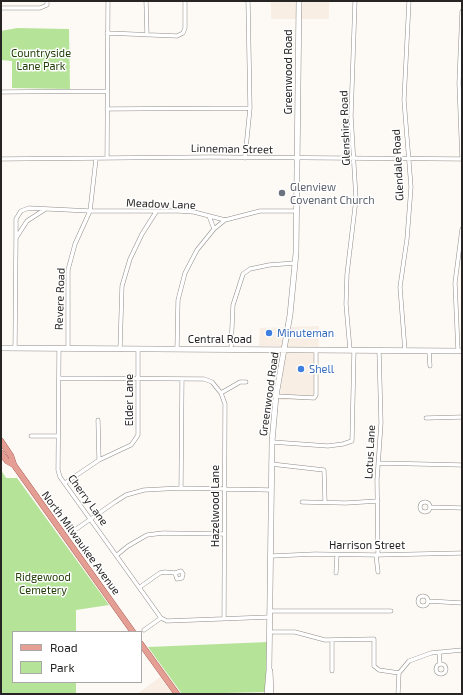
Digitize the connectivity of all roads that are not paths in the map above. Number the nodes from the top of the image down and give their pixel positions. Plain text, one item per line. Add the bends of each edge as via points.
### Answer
1 (47, 1) edge
2 (108, 1) edge
3 (146, 1) edge
4 (185, 1) edge
5 (248, 1) edge
6 (299, 1) edge
7 (355, 1) edge
8 (408, 1) edge
9 (1, 8) edge
10 (462, 11) edge
11 (108, 33) junction
12 (147, 35) junction
13 (108, 91) junction
14 (1, 92) edge
15 (250, 108) junction
16 (108, 109) junction
17 (108, 158) junction
18 (245, 158) junction
19 (1, 159) edge
20 (96, 159) junction
21 (298, 159) junction
22 (355, 159) junction
23 (408, 159) junction
24 (462, 159) edge
25 (45, 210) junction
26 (297, 210) junction
27 (90, 211) junction
28 (156, 212) junction
29 (209, 216) junction
30 (225, 220) junction
31 (214, 229) junction
32 (462, 229) edge
33 (16, 238) junction
34 (295, 263) junction
35 (1, 348) edge
36 (15, 348) junction
37 (59, 348) junction
38 (68, 348) junction
39 (120, 349) junction
40 (138, 349) junction
41 (176, 349) junction
42 (231, 349) junction
43 (284, 350) junction
44 (316, 350) junction
45 (352, 350) junction
46 (379, 350) junction
47 (405, 350) junction
48 (429, 351) junction
49 (460, 351) edge
50 (430, 366) dead end
51 (59, 378) junction
52 (138, 378) junction
53 (182, 379) junction
54 (246, 382) dead end
55 (221, 393) junction
56 (276, 396) junction
57 (462, 417) edge
58 (426, 418) dead end
59 (98, 420) dead end
60 (31, 436) dead end
61 (58, 436) junction
62 (1, 442) edge
63 (272, 442) junction
64 (1, 452) edge
65 (99, 460) junction
66 (378, 463) junction
67 (271, 464) junction
68 (14, 465) junction
69 (462, 465) edge
70 (65, 483) junction
71 (181, 488) junction
72 (224, 489) junction
73 (271, 490) junction
74 (325, 501) junction
75 (378, 501) junction
76 (302, 502) dead end
77 (430, 507) dead end
78 (462, 508) edge
79 (90, 519) junction
80 (72, 532) dead end
81 (224, 534) junction
82 (462, 553) edge
83 (117, 555) junction
84 (337, 555) junction
85 (377, 555) junction
86 (272, 556) dead end
87 (378, 572) dead end
88 (175, 573) dead end
89 (336, 573) dead end
90 (140, 587) junction
91 (428, 602) dead end
92 (462, 603) edge
93 (391, 612) dead end
94 (270, 614) junction
95 (161, 618) junction
96 (224, 619) junction
97 (144, 630) dead end
98 (132, 631) edge
99 (270, 632) junction
100 (332, 640) junction
101 (142, 645) edge
102 (462, 650) edge
103 (439, 652) junction
104 (440, 664) dead end
105 (269, 670) junction
106 (332, 671) dead end
107 (399, 673) junction
108 (177, 694) edge
109 (267, 694) edge
110 (271, 694) edge
111 (398, 694) edge

1 - 9 street via 46,5 40,8
2 - 11 street
3 - 12 street
4 - 12 street via 185,28 182,33 177,36
5 - 15 street
6 - 21 main road, Greenwood Road
7 - 22 street, Glenshire Road via 351,116
8 - 23 street, Glendale Road via 404,100
10 - 24 street via 459,83
11 - 12 street
11 - 13 street
13 - 14 street
13 - 16 street
15 - 16 street
15 - 18 street
16 - 17 street
17 - 18 street, Linneman Street
17 - 20 street, Linneman Street
18 - 21 street, Linneman Street
19 - 20 street, Linneman Street
20 - 27 street, Revere Road
21 - 22 street, Linneman Street
21 - 26 main road, Greenwood Road
22 - 23 street, Linneman Street
22 - 45 street, Glenshire Road via 356,199 346,304
23 - 24 street, Linneman Street
23 - 47 street, Glendale Road via 410,211 400,287
25 - 27 street, Meadow Lane
25 - 33 street via 27,221
25 - 33 street, Meadow Lane via 29,208 21,211 16,219
26 - 30 street, Meadow Lane via 260,210
26 - 34 main road, Greenwood Road
27 - 28 street, Meadow Lane
27 - 38 street, Revere Road via 75,244 68,270
28 - 29 street, Meadow Lane via 194,212
28 - 39 street via 130,259 122,286
29 - 30 street, Meadow Lane
29 - 31 street
30 - 31 street
31 - 41 street via 191,260 180,287
32 - 49 street via 456,283
33 - 36 street
34 - 42 street via 269,265 250,269 242,274 233,305
34 - 43 main road, Greenwood Road
35 - 36 main road, Central Road
36 - 37 main road, Central Road
37 - 38 main road, Central Road
37 - 51 street, Cherry Lane
38 - 39 main road, Central Road
39 - 40 main road, Central Road
40 - 41 main road, Central Road
40 - 52 street, Elder Lane
41 - 42 main road, Central Road
42 - 43 main road, Central Road
43 - 44 main road, Central Road
43 - 56 main road, Greenwood Road
44 - 45 main road, Central Road
44 - 56 street via 316,396
45 - 46 main road, Central Road
45 - 63 street via 352,441 328,446
46 - 47 main road, Central Road
46 - 66 street, Lotus Lane via 381,423
47 - 48 main road, Central Road
48 - 49 main road, Central Road
48 - 50 street
51 - 52 street
51 - 61 street, Cherry Lane
52 - 53 street
52 - 65 street, Elder Lane via 138,434 131,445
53 - 55 street via 204,379 212,382
53 - 71 street
54 - 55 street via 240,382
55 - 72 street, Hazelwood Lane via 224,404
56 - 63 main road, Greenwood Road
57 - 58 street
59 - 65 street
60 - 61 street
61 - 70 street, Cherry Lane via 58,470
62 - 68 main road
63 - 67 main road, Greenwood Road
64 - 68 main road via 7,461
65 - 70 street, Elder Lane
66 - 69 street
66 - 75 street, Lotus Lane
67 - 73 main road, Greenwood Road
67 - 74 street via 326,469
68 - 98 main road, North Milwaukee Avenue
70 - 79 street, Cherry Lane
71 - 72 street
71 - 79 street via 154,489 126,495
72 - 73 street
72 - 81 street, Hazelwood Lane
73 - 94 main road, Greenwood Road
74 - 75 street
74 - 76 street
75 - 85 street, Lotus Lane
77 - 78 street
79 - 80 street
79 - 83 street, Cherry Lane
81 - 83 street via 147,535
81 - 96 street, Hazelwood Lane
82 - 85 street, Harrison Street
83 - 90 street, Cherry Lane
84 - 85 street, Harrison Street
84 - 86 street, Harrison Street
84 - 89 street
85 - 87 street, Lotus Lane
88 - 90 street via 160,573
90 - 95 street, Cherry Lane
91 - 92 street
93 - 94 street
94 - 96 street
94 - 99 main road, Greenwood Road
95 - 96 street via 167,621
95 - 97 street
99 - 100 street via 295,632
99 - 105 main road, Greenwood Road
100 - 106 street
100 - 107 street via 374,639 374,666 379,670
101 - 108 main road
102 - 103 street
103 - 104 street
103 - 107 street via 412,658
105 - 109 main road
105 - 110 main road
107 - 111 street

